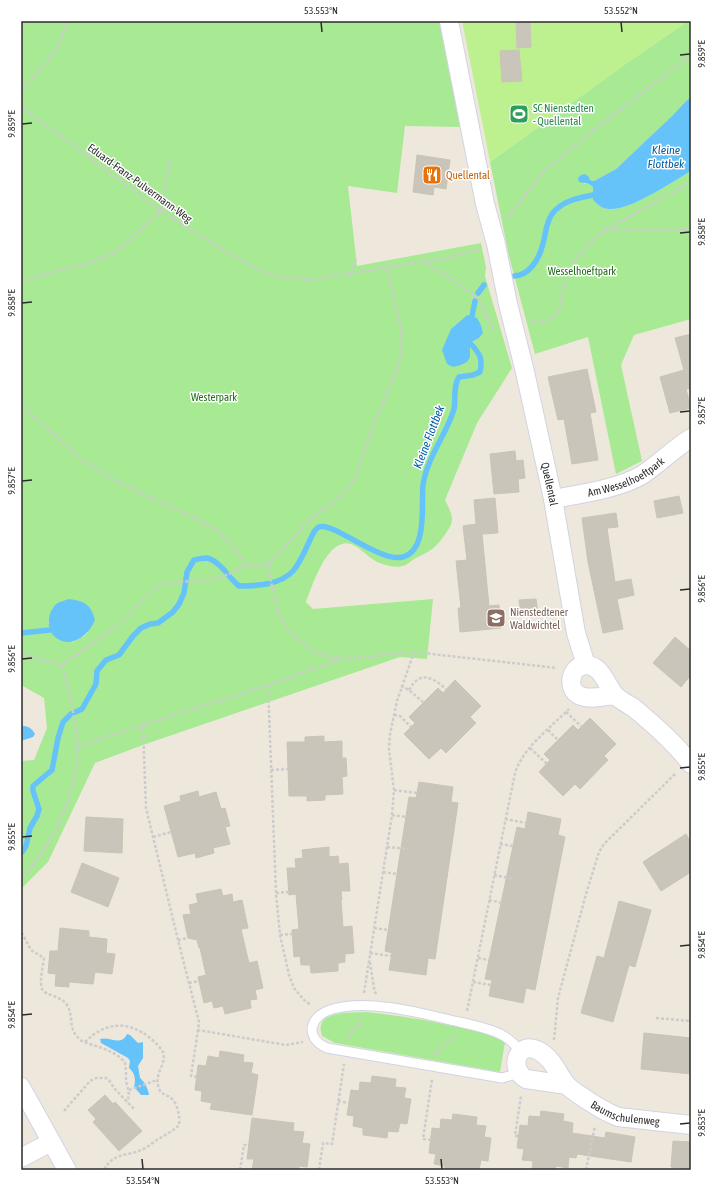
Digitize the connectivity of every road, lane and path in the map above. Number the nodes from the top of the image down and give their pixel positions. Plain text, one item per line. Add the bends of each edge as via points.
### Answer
1 (67, 21) edge
2 (449, 21) edge
3 (691, 54) edge
4 (21, 91) edge
5 (21, 106) edge
6 (170, 158) dead end
7 (691, 182) edge
8 (161, 211) junction
9 (504, 221) dead end
10 (691, 228) edge
11 (604, 230) junction
12 (480, 248) dead end
13 (356, 259) dead end
14 (424, 262) junction
15 (387, 268) junction
16 (350, 274) junction
17 (21, 280) edge
18 (523, 324) dead end
19 (500, 329) dead end
20 (21, 405) edge
21 (691, 438) edge
22 (553, 499) junction
23 (267, 564) junction
24 (246, 565) junction
25 (414, 652) junction
26 (21, 654) edge
27 (342, 659) junction
28 (62, 665) junction
29 (586, 665) junction
30 (560, 669) dead end
31 (268, 685) junction
32 (401, 686) junction
33 (409, 690) junction
34 (446, 690) dead end
35 (615, 695) junction
36 (423, 702) dead end
37 (573, 705) dead end
38 (566, 712) junction
39 (394, 715) junction
40 (143, 726) junction
41 (411, 727) dead end
42 (582, 727) dead end
43 (548, 730) junction
44 (558, 740) dead end
45 (77, 746) junction
46 (530, 748) junction
47 (547, 764) dead end
48 (685, 767) edge
49 (288, 769) dead end
50 (271, 770) junction
51 (394, 790) junction
52 (417, 793) dead end
53 (392, 815) junction
54 (406, 817) dead end
55 (505, 819) junction
56 (526, 823) dead end
57 (171, 832) dead end
58 (153, 837) junction
59 (500, 844) junction
60 (387, 846) junction
61 (513, 846) dead end
62 (408, 849) dead end
63 (383, 872) junction
64 (397, 874) dead end
65 (494, 875) junction
66 (21, 878) edge
67 (514, 879) dead end
68 (288, 892) dead end
69 (276, 893) junction
70 (489, 900) junction
71 (502, 903) dead end
72 (374, 928) junction
73 (388, 930) dead end
74 (21, 933) edge
75 (292, 934) dead end
76 (280, 935) junction
77 (188, 938) dead end
78 (178, 940) junction
79 (370, 953) junction
80 (391, 956) dead end
81 (370, 958) junction
82 (478, 958) junction
83 (489, 960) dead end
84 (199, 981) dead end
85 (473, 982) junction
86 (189, 983) junction
87 (491, 985) dead end
88 (362, 1006) junction
89 (396, 1009) junction
90 (321, 1013) junction
91 (656, 1018) dead end
92 (691, 1021) edge
93 (461, 1022) junction
94 (198, 1030) junction
95 (316, 1040) junction
96 (85, 1042) junction
97 (346, 1051) junction
98 (521, 1051) junction
99 (544, 1055) junction
100 (434, 1066) junction
101 (523, 1076) junction
102 (196, 1077) dead end
103 (157, 1080) junction
104 (566, 1085) junction
105 (21, 1087) edge
106 (129, 1090) junction
107 (338, 1101) junction
108 (127, 1102) junction
109 (349, 1102) dead end
110 (599, 1108) junction
111 (134, 1109) dead end
112 (64, 1111) dead end
113 (691, 1125) edge
114 (518, 1136) dead end
115 (431, 1140) dead end
116 (51, 1142) junction
117 (249, 1145) dead end
118 (21, 1158) edge
119 (67, 1170) edge
120 (104, 1170) edge
121 (240, 1170) edge
122 (319, 1170) edge
123 (586, 1170) edge

1 - 4 path via 61,40 51,57
2 - 22 street, Quellental via 485,204
3 - 9 path via 546,169
5 - 8 path, Eduard-Franz-Pulvermann-Weg
6 - 8 path
7 - 11 path
8 - 16 path, Eduard-Franz-Pulvermann-Weg via 266,273 308,280
8 - 17 path via 113,253 94,262
10 - 11 path
11 - 18 path via 585,247 573,265 564,284 555,316
12 - 14 path, Eduard-Franz-Pulvermann-Weg
13 - 16 path
14 - 15 path, Eduard-Franz-Pulvermann-Weg
14 - 19 path via 469,292 480,302 493,328
15 - 16 path, Eduard-Franz-Pulvermann-Weg
15 - 23 path via 401,328 399,364 375,421 355,479 343,494 307,522
20 - 24 path via 81,459 120,483 217,530
21 - 22 street, Am Wesselhoeftpark via 631,480
22 - 29 street, Quellental via 576,633
23 - 24 path
23 - 27 path via 278,612 289,631 318,654
24 - 28 path via 218,579 163,584 156,587 116,627
25 - 27 path
25 - 30 path
25 - 32 path
26 - 28 path
27 - 31 path
28 - 45 path via 75,722
29 - 35 street via 596,668
29 - 35 street via 580,666 572,675 572,687 576,693 590,698
31 - 40 path
31 - 50 path
32 - 33 path
32 - 39 path
33 - 34 path via 417,679 428,677 435,679
33 - 36 path
35 - 48 street via 671,742
37 - 38 path
38 - 42 path
38 - 43 path
39 - 41 path via 400,716
39 - 51 path via 389,741
40 - 45 path
40 - 58 path via 146,808
43 - 44 path
43 - 46 path
45 - 66 path via 70,793 58,823 44,851
46 - 47 path
46 - 55 path via 518,763 514,773
48 - 99 path via 604,844 600,852 558,998 554,1040
49 - 50 path
50 - 69 path
51 - 52 path
51 - 53 path
53 - 54 path
53 - 60 path
55 - 56 path
55 - 59 path
57 - 58 path
58 - 78 path
59 - 61 path
59 - 65 path
60 - 62 path
60 - 63 path
63 - 64 path
63 - 72 path
65 - 67 path
65 - 70 path
68 - 69 path
69 - 76 path
70 - 71 path
70 - 82 path
72 - 73 path
72 - 79 path
74 - 96 path via 31,950 44,958 41,979 43,989 68,1006 72,1029
75 - 76 path
76 - 90 path via 294,988 304,1000
77 - 78 path
78 - 86 path
79 - 80 path
79 - 81 path
81 - 88 path
81 - 89 path via 377,995
82 - 83 path
82 - 85 path
84 - 86 path
85 - 87 path
85 - 93 path
86 - 94 path via 199,1022
88 - 89 lane
88 - 90 lane via 333,1008
88 - 97 path via 360,1024 349,1034
89 - 93 lane
90 - 95 lane via 312,1027
91 - 92 path
93 - 98 lane via 501,1034
93 - 100 path via 454,1036 436,1052
94 - 95 path via 286,1044
94 - 102 path via 191,1076
95 - 97 lane via 327,1048
96 - 103 path via 98,1031 118,1025 133,1028 152,1040 162,1052 164,1057
96 - 106 path via 122,1059 125,1063
97 - 100 lane
97 - 107 path
98 - 99 street via 528,1048
98 - 101 street via 516,1061 517,1069
99 - 104 street, Baumschulenweg via 553,1063
100 - 101 lane via 502,1078
100 - 115 path via 423,1139
101 - 104 street, Baumschulenweg
101 - 114 path via 515,1136
103 - 106 path
103 - 120 path via 162,1094 172,1099 176,1105 179,1126 141,1150 114,1157
104 - 110 street, Baumschulenweg
105 - 116 street
106 - 108 path
107 - 109 path
107 - 122 path via 332,1144 323,1143
108 - 111 path
108 - 112 path via 109,1080 96,1078 90,1081
110 - 113 street, Baumschulenweg via 618,1117
110 - 123 path
116 - 118 street
116 - 119 street
117 - 121 path via 244,1145

